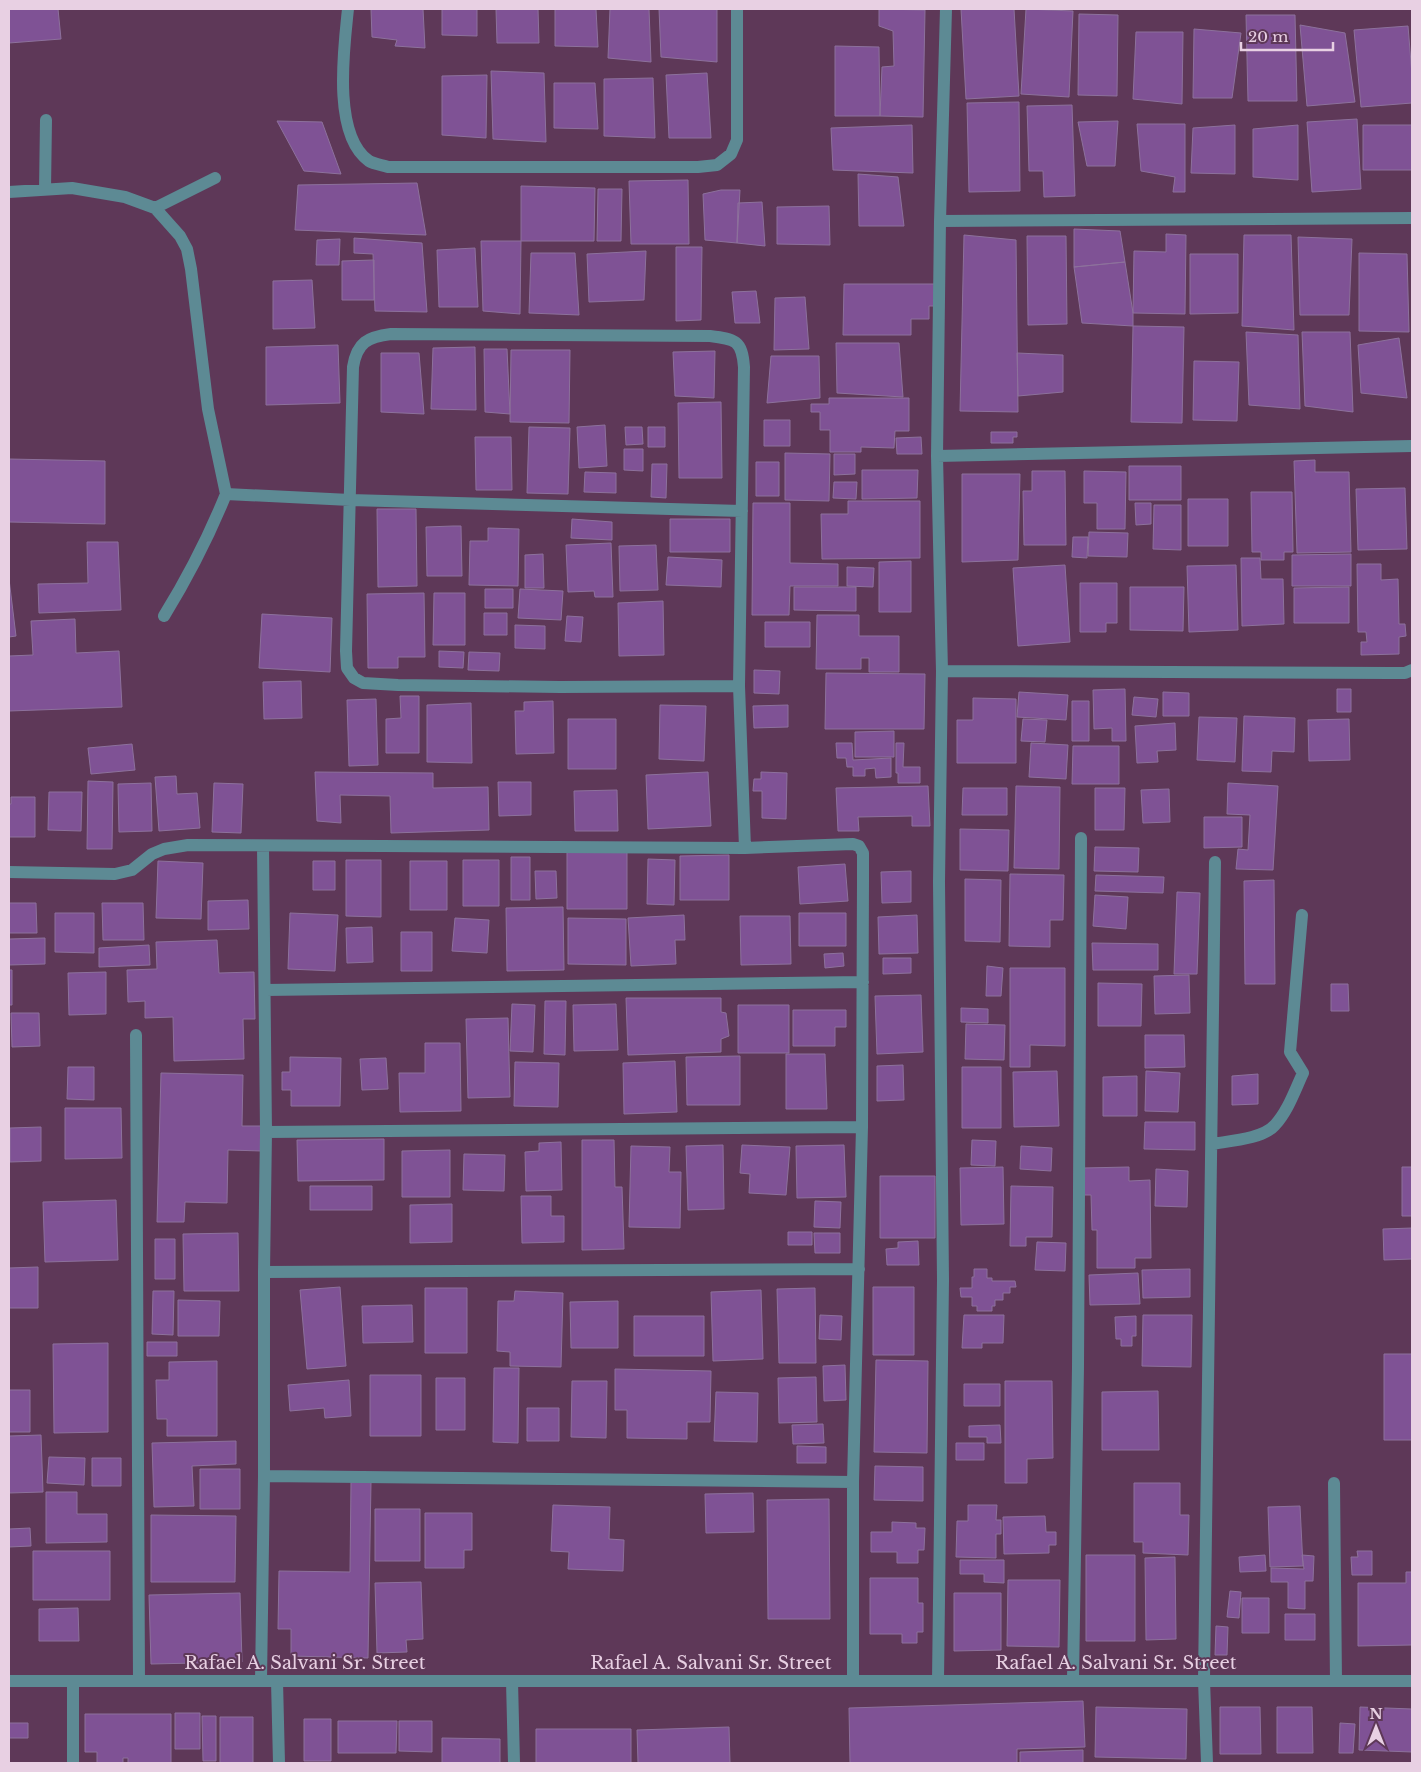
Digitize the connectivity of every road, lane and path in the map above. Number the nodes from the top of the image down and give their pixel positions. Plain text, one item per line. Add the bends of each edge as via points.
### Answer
1 (348, 9) edge
2 (737, 9) edge
3 (946, 9) edge
4 (46, 120) dead end
5 (215, 178) dead end
6 (45, 190) junction
7 (9, 192) edge
8 (155, 208) junction
9 (1412, 218) edge
10 (940, 221) junction
11 (1412, 446) edge
12 (937, 456) junction
13 (226, 494) junction
14 (350, 500) junction
15 (742, 511) junction
16 (164, 616) dead end
17 (1412, 670) edge
18 (942, 671) junction
19 (739, 686) junction
20 (1081, 838) dead end
21 (263, 846) junction
22 (745, 848) junction
23 (1216, 862) dead end
24 (9, 872) edge
25 (1302, 915) dead end
26 (863, 982) junction
27 (265, 990) junction
28 (136, 1035) dead end
29 (862, 1128) junction
30 (266, 1132) junction
31 (1212, 1144) junction
32 (859, 1270) junction
33 (264, 1272) junction
34 (264, 1476) junction
35 (853, 1482) junction
36 (1334, 1483) dead end
37 (938, 1680) junction
38 (1073, 1680) junction
39 (1204, 1680) junction
40 (9, 1681) edge
41 (73, 1681) junction
42 (140, 1681) junction
43 (261, 1681) junction
44 (277, 1681) junction
45 (512, 1681) junction
46 (853, 1681) junction
47 (1336, 1681) junction
48 (1412, 1681) edge
49 (73, 1763) edge
50 (279, 1763) edge
51 (514, 1763) edge
52 (1207, 1763) edge

1 - 2 street via 343,91 348,128 370,162 388,167 631,168 717,165 731,154 737,140
3 - 10 street
4 - 6 street
5 - 8 street
6 - 7 street
6 - 8 street via 72,188 125,196
8 - 13 street via 187,249 208,409
9 - 10 street
10 - 12 street
11 - 12 street
12 - 18 street
13 - 14 street
13 - 16 street via 208,537
14 - 15 street
14 - 15 street via 356,354 363,343 377,336 710,336 737,343 743,351
14 - 19 street via 347,668 354,678 363,683
15 - 19 street
17 - 18 street via 1405,673
18 - 37 street via 939,882 943,1280
19 - 22 street
20 - 38 street
21 - 22 street
21 - 24 street via 164,849 132,870 115,874
21 - 27 street
22 - 26 street via 859,846 863,853
23 - 31 street
25 - 31 street via 1290,1052 1303,1073 1274,1126 1253,1137
26 - 27 street
26 - 29 street
27 - 30 street
28 - 42 street
29 - 30 street
29 - 32 street
30 - 33 street
31 - 39 street
32 - 33 street
32 - 35 street
33 - 34 street
34 - 35 street
34 - 43 street
35 - 46 street
36 - 47 street
37 - 38 street, Rafael A. Salvani Sr. Street
37 - 46 street, Rafael A. Salvani Sr. Street
38 - 39 street, Rafael A. Salvani Sr. Street
39 - 47 street, Rafael A. Salvani Sr. Street
39 - 52 street
40 - 41 street, Rafael A. Salvani Sr. Street
41 - 42 street, Rafael A. Salvani Sr. Street
41 - 49 street
42 - 43 street, Rafael A. Salvani Sr. Street
43 - 44 street, Rafael A. Salvani Sr. Street
44 - 45 street, Rafael A. Salvani Sr. Street
44 - 50 street
45 - 46 street, Rafael A. Salvani Sr. Street
45 - 51 street
47 - 48 street, Rafael A. Salvani Sr. Street

